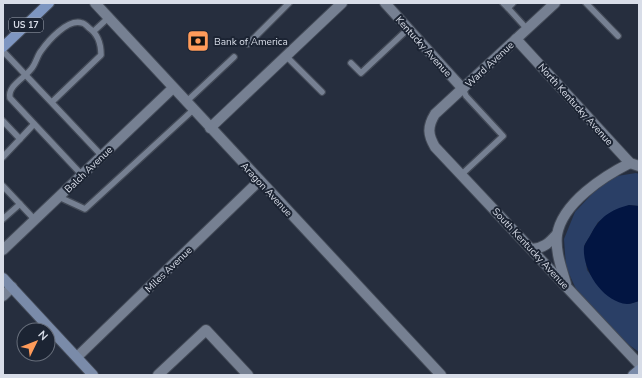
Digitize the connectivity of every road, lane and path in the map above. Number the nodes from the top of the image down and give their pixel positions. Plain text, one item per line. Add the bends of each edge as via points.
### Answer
1 (49, 3) edge
2 (95, 3) edge
3 (289, 3) edge
4 (342, 3) edge
5 (385, 3) edge
6 (504, 3) edge
7 (513, 3) edge
8 (555, 3) edge
9 (586, 3) edge
10 (508, 8) junction
11 (108, 18) junction
12 (408, 29) junction
13 (527, 29) junction
14 (94, 31) junction
15 (618, 36) dead end
16 (516, 39) junction
17 (248, 44) dead end
18 (3, 47) edge
19 (3, 51) edge
20 (286, 56) junction
21 (234, 57) dead end
22 (351, 63) dead end
23 (27, 75) junction
24 (173, 88) junction
25 (463, 89) junction
26 (322, 92) dead end
27 (52, 102) junction
28 (186, 102) junction
29 (193, 110) junction
30 (3, 121) edge
31 (34, 124) junction
32 (210, 128) junction
33 (428, 129) joint
34 (20, 139) junction
35 (102, 156) junction
36 (3, 157) edge
37 (635, 165) edge
38 (82, 175) junction
39 (461, 175) junction
40 (259, 181) junction
41 (3, 186) edge
42 (59, 197) junction
43 (20, 204) junction
44 (3, 219) edge
45 (35, 220) junction
46 (557, 234) junction
47 (532, 249) junction
48 (3, 250) edge
49 (3, 278) edge
50 (566, 285) junction
51 (12, 287) junction
52 (3, 296) edge
53 (77, 357) junction
54 (639, 364) edge
55 (639, 370) edge
56 (94, 375) edge
57 (158, 375) edge
58 (248, 375) edge
59 (441, 375) edge
60 (634, 375) edge

1 - 18 main road, US 17
2 - 11 street, Aragon Avenue
3 - 17 lane
4 - 20 street
5 - 12 street, Kentucky Avenue
6 - 10 lane
7 - 10 lane
8 - 13 street, Ward Avenue
9 - 15 lane
10 - 13 lane
11 - 14 lane
11 - 24 street, Aragon Avenue
12 - 22 lane via 361,73
12 - 25 street, Kentucky Avenue
13 - 16 street, Ward Avenue
14 - 23 lane via 82,22 71,23 62,28 40,52
14 - 27 lane via 101,47 101,55
16 - 25 street, Ward Avenue
16 - 37 street, North Kentucky Avenue
19 - 23 lane
20 - 26 lane
20 - 32 street
21 - 28 lane
23 - 27 lane
23 - 31 lane via 9,94
24 - 28 street, Aragon Avenue
24 - 35 street, Balch Avenue
25 - 33 street, Ward Avenue via 435,114
25 - 39 lane via 466,96 503,136
27 - 35 lane
28 - 29 street, Aragon Avenue
29 - 32 street, Aragon Avenue
29 - 42 lane via 85,209
30 - 34 lane
31 - 34 lane
31 - 38 lane
32 - 40 street, Aragon Avenue
33 - 39 street, South Kentucky Avenue via 429,137 436,147
34 - 36 lane
35 - 38 street, Balch Avenue
37 - 46 street via 609,174 584,193 567,212
38 - 42 street, Balch Avenue
39 - 47 street, South Kentucky Avenue
40 - 53 street, Miles Avenue
40 - 59 street, Aragon Avenue
41 - 43 lane
42 - 45 street, Balch Avenue
43 - 44 lane
43 - 45 lane
45 - 48 street, Balch Avenue
46 - 47 street via 549,244
46 - 50 street via 557,250
47 - 50 street, South Kentucky Avenue
49 - 51 street
50 - 54 street, South Kentucky Avenue
51 - 52 street
51 - 53 street
53 - 56 street
55 - 60 street
57 - 58 street via 206,330

